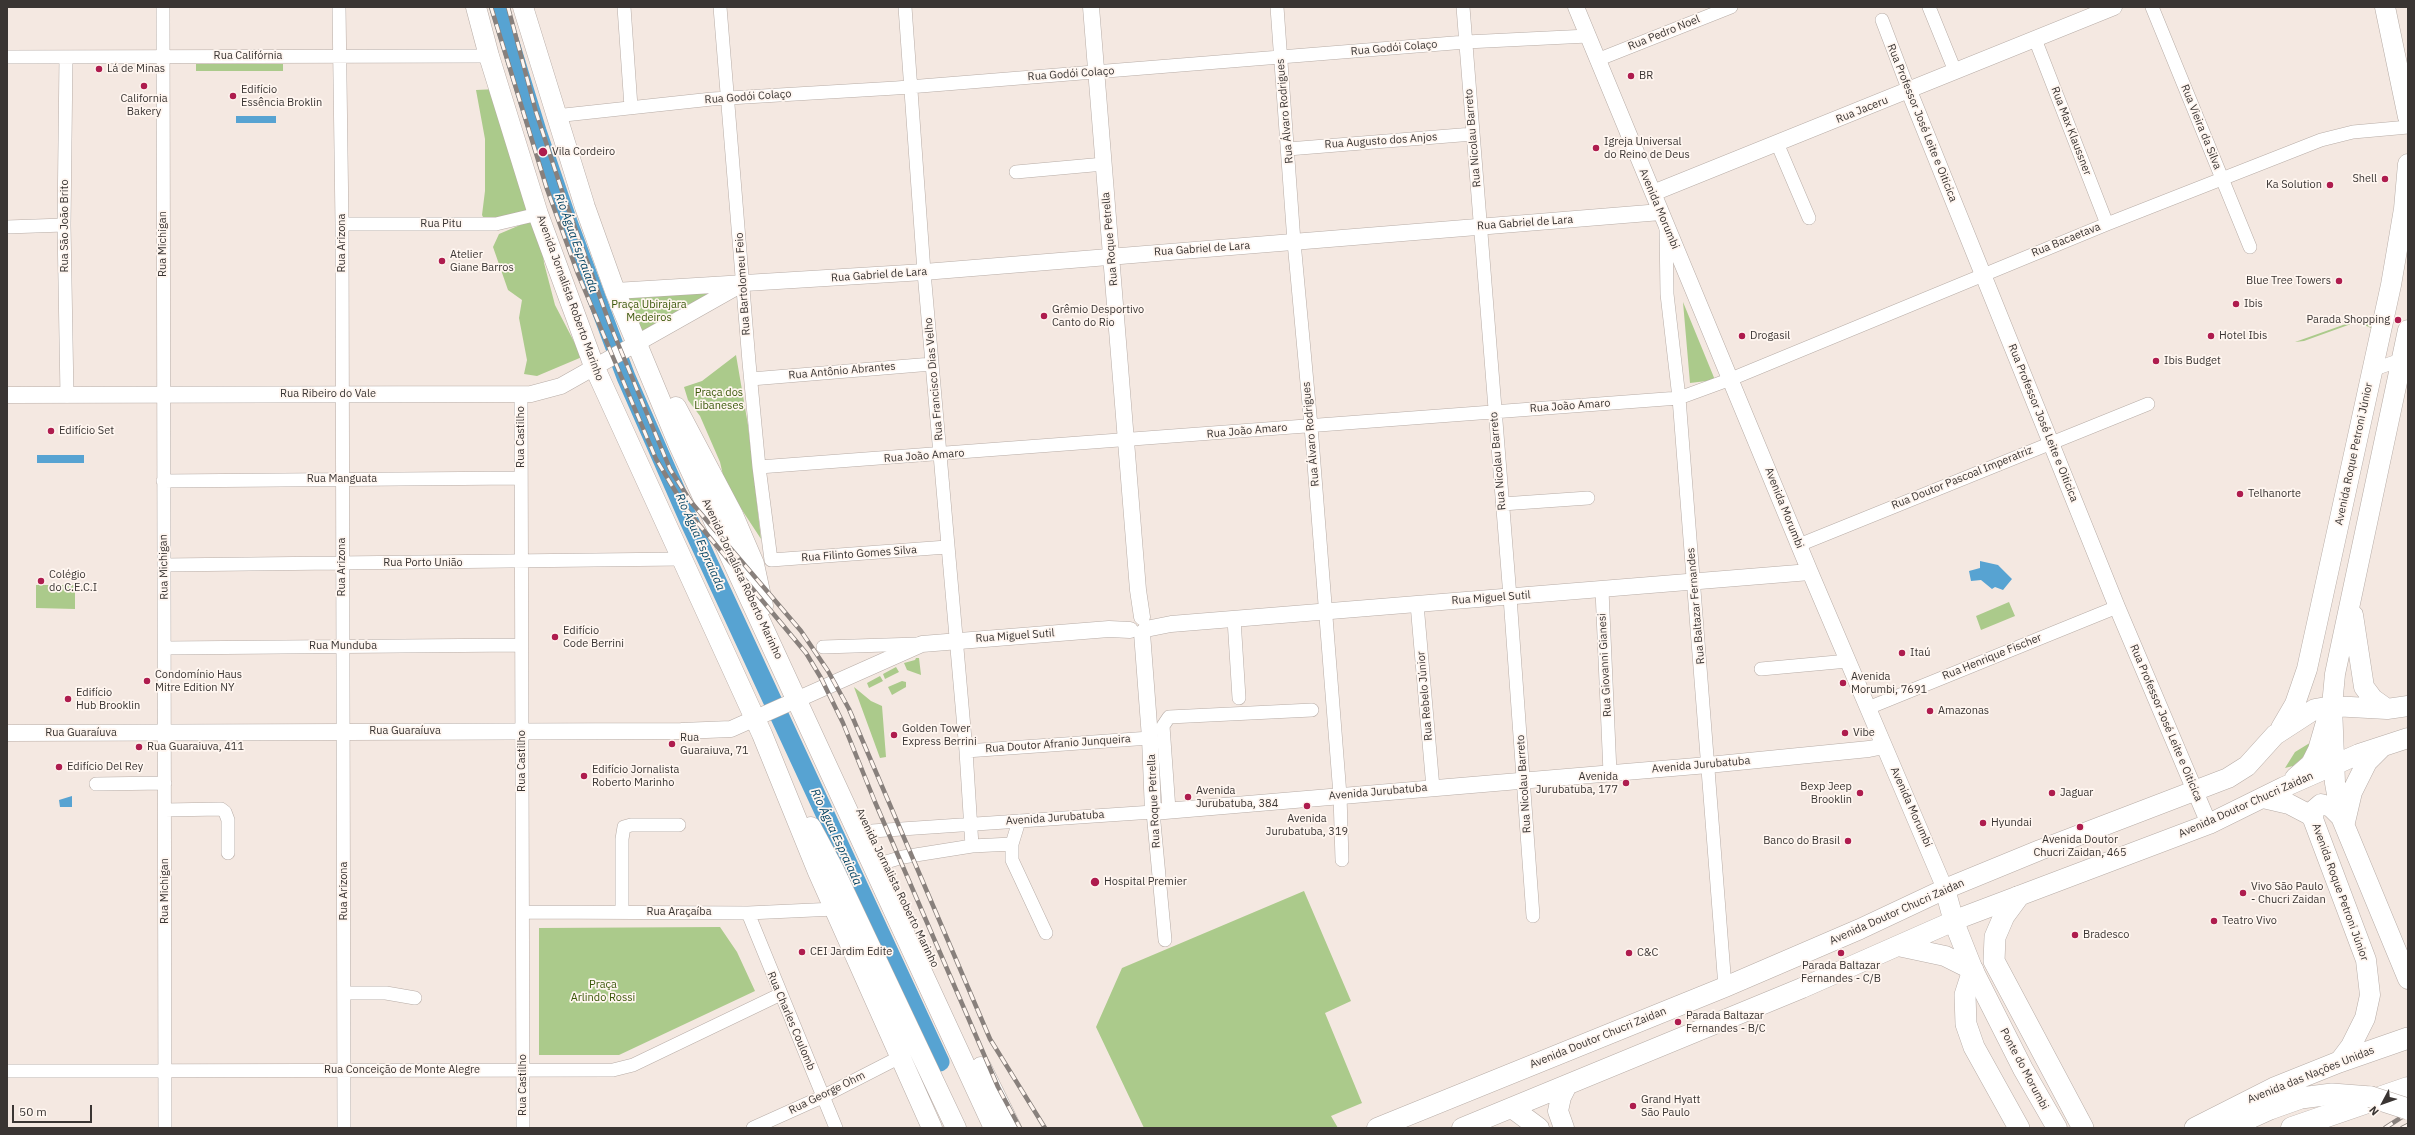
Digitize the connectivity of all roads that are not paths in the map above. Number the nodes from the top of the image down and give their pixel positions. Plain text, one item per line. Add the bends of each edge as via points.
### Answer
1 (163, 7) edge
2 (339, 7) edge
3 (476, 7) edge
4 (523, 7) edge
5 (624, 7) edge
6 (720, 7) edge
7 (905, 7) edge
8 (1091, 7) edge
9 (1277, 7) edge
10 (1463, 7) edge
11 (1731, 7) edge
12 (1929, 7) edge
13 (2114, 7) edge
14 (2152, 7) edge
15 (2385, 7) edge
16 (1581, 9) edge
17 (1882, 20) dead end
18 (1588, 36) junction
19 (2035, 39) junction
20 (1466, 42) junction
21 (340, 56) junction
22 (489, 56) junction
23 (7, 57) edge
24 (66, 57) junction
25 (163, 57) junction
26 (1281, 58) junction
27 (1597, 60) junction
28 (1955, 71) junction
29 (1096, 72) junction
30 (911, 86) junction
31 (1909, 90) junction
32 (728, 98) junction
33 (631, 108) junction
34 (555, 116) junction
35 (2408, 117) edge
36 (2408, 127) edge
37 (1473, 134) junction
38 (1777, 143) junction
39 (1288, 149) junction
40 (1104, 164) junction
41 (2408, 164) edge
42 (1016, 172) dead end
43 (2222, 179) junction
44 (1653, 193) junction
45 (538, 214) junction
46 (1808, 218) dead end
47 (1664, 219) junction
48 (342, 224) junction
49 (2107, 224) junction
50 (64, 225) junction
51 (1481, 226) junction
52 (7, 227) edge
53 (1294, 242) junction
54 (2250, 247) dead end
55 (1111, 256) junction
56 (924, 272) junction
57 (1983, 275) junction
58 (743, 283) junction
59 (615, 291) junction
60 (2408, 330) edge
61 (631, 346) junction
62 (2405, 358) edge
63 (599, 363) junction
64 (932, 364) junction
65 (2372, 370) junction
66 (751, 379) junction
67 (1732, 379) junction
68 (163, 394) junction
69 (342, 394) junction
70 (521, 394) junction
71 (7, 395) edge
72 (68, 396) junction
73 (1679, 398) junction
74 (2148, 404) dead end
75 (1494, 412) junction
76 (1311, 426) junction
77 (1127, 441) junction
78 (2050, 442) junction
79 (941, 455) junction
80 (759, 467) junction
81 (521, 478) junction
82 (342, 479) junction
83 (163, 481) junction
84 (1588, 498) dead end
85 (1502, 504) junction
86 (1799, 545) junction
87 (947, 547) junction
88 (681, 559) junction
89 (772, 560) joint
90 (522, 562) junction
91 (342, 563) junction
92 (164, 564) junction
93 (1810, 572) junction
94 (1694, 581) junction
95 (1602, 590) junction
96 (1510, 597) junction
97 (2351, 600) junction
98 (1417, 604) junction
99 (2117, 607) junction
100 (1325, 612) junction
101 (1234, 619) junction
102 (1138, 625) junction
103 (956, 640) junction
104 (922, 644) junction
105 (521, 645) junction
106 (343, 646) junction
107 (823, 647) dead end
108 (165, 648) junction
109 (1848, 660) junction
110 (1761, 669) dead end
111 (1239, 698) dead end
112 (792, 701) junction
113 (2332, 706) junction
114 (2408, 706) edge
115 (1868, 708) junction
116 (2387, 709) junction
117 (1312, 710) dead end
118 (761, 716) junction
119 (343, 731) junction
120 (522, 732) junction
121 (7, 733) edge
122 (166, 733) junction
123 (2275, 735) junction
124 (1150, 738) junction
125 (2408, 738) edge
126 (1884, 746) junction
127 (2383, 746) junction
128 (966, 751) junction
129 (771, 752) junction
130 (1708, 765) junction
131 (2334, 765) junction
132 (1610, 773) junction
133 (1524, 780) junction
134 (165, 783) junction
135 (96, 784) dead end
136 (2284, 787) junction
137 (1432, 788) junction
138 (2196, 792) junction
139 (1340, 795) junction
140 (2263, 798) junction
141 (165, 810) junction
142 (1169, 810) junction
143 (1153, 812) junction
144 (2313, 819) junction
145 (1019, 820) junction
146 (679, 824) dead end
147 (970, 824) junction
148 (2209, 824) junction
149 (2346, 829) junction
150 (865, 832) junction
151 (1012, 844) junction
152 (972, 846) junction
153 (228, 853) dead end
154 (1342, 860) dead end
155 (886, 862) junction
156 (1945, 889) junction
157 (2018, 897) junction
158 (835, 909) junction
159 (523, 912) junction
160 (622, 912) junction
161 (748, 913) junction
162 (1533, 916) dead end
163 (1954, 922) junction
164 (1046, 933) dead end
165 (1165, 940) dead end
166 (1898, 946) junction
167 (1973, 970) junction
168 (2408, 979) edge
169 (1725, 987) junction
170 (344, 994) junction
171 (781, 994) junction
172 (415, 998) dead end
173 (1992, 1010) joint
174 (2408, 1038) edge
175 (900, 1057) junction
176 (2339, 1062) junction
177 (523, 1069) junction
178 (165, 1070) junction
179 (7, 1071) edge
180 (344, 1071) junction
181 (1567, 1085) junction
182 (2408, 1088) edge
183 (822, 1096) junction
184 (1512, 1108) junction
185 (2408, 1109) edge
186 (1562, 1123) edge
187 (165, 1128) edge
188 (344, 1128) edge
189 (523, 1128) edge
190 (753, 1128) edge
191 (836, 1128) edge
192 (932, 1128) edge
193 (956, 1128) edge
194 (994, 1128) edge
195 (1011, 1128) edge
196 (1377, 1128) edge
197 (1462, 1128) edge
198 (1539, 1128) edge
199 (2019, 1128) edge
200 (2057, 1128) edge
201 (2083, 1128) edge
202 (2194, 1128) edge
203 (2228, 1128) edge
204 (2292, 1128) edge

1 - 25 street, Rua Michigan
2 - 21 street, Rua Arizona
3 - 22 main road, Avenida Jornalista Roberto Marinho
4 - 34 main road, Avenida Jornalista Roberto Marinho
5 - 33 street
6 - 32 street, Rua Bartolomeu Feio
7 - 30 street, Rua Francisco Dias Velho
8 - 29 street, Rua Roque Petrella
9 - 26 street, Rua Álvaro Rodrigues
10 - 20 street, Rua Nicolau Barreto
11 - 27 street, Rua Pedro Noel
12 - 28 street
13 - 19 street, Rua Jaceru
14 - 43 street, Rua Vieira da Silva
15 - 35 main road
16 - 18 street, Avenida Morumbi
17 - 31 street, Rua Professor José Leite e Oiticica
18 - 20 street, Rua Godói Colaço
18 - 27 street, Avenida Morumbi
19 - 28 street, Rua Jaceru
19 - 49 street, Rua Max Klaussner
20 - 26 street, Rua Godói Colaço
20 - 37 street, Rua Nicolau Barreto
21 - 22 street, Rua Califórnia
21 - 25 street, Rua Califórnia
21 - 48 street, Rua Arizona
22 - 45 main road, Avenida Jornalista Roberto Marinho
23 - 24 street, Rua Califórnia
24 - 25 street, Rua Califórnia
24 - 50 street, Rua São João Brito
25 - 68 street, Rua Michigan
26 - 29 street, Rua Godói Colaço
26 - 39 street, Rua Álvaro Rodrigues
27 - 44 street, Avenida Morumbi
28 - 31 street, Rua Jaceru
29 - 30 street, Rua Godói Colaço
29 - 40 street, Rua Roque Petrella
30 - 32 street, Rua Godói Colaço
30 - 56 street, Rua Francisco Dias Velho
31 - 38 street, Rua Jaceru
31 - 57 street, Rua Professor José Leite e Oiticica
32 - 33 street, Rua Godói Colaço
32 - 58 street, Rua Bartolomeu Feio
33 - 34 street, Rua Godói Colaço
34 - 59 main road, Avenida Jornalista Roberto Marinho
36 - 43 street, Rua Bacaetava via 2353,132 2322,140
37 - 39 street, Rua Augusto dos Anjos
37 - 51 street, Rua Nicolau Barreto
38 - 44 street, Rua Jaceru
38 - 46 street
39 - 53 street, Rua Álvaro Rodrigues
40 - 42 street
40 - 55 street, Rua Roque Petrella
41 - 65 main road, Avenida Roque Petroni Júnior via 2404,209
43 - 49 street, Rua Bacaetava
43 - 54 street, Rua Vieira da Silva
44 - 47 street, Avenida Morumbi
45 - 48 street, Rua Pitu via 496,224
45 - 63 main road, Avenida Jornalista Roberto Marinho
47 - 51 street, Rua Gabriel de Lara
47 - 67 street, Avenida Morumbi
47 - 73 street, Rua Baltazar Fernandes via 1666,281
48 - 69 street, Rua Arizona
49 - 57 street, Rua Bacaetava
50 - 52 street
50 - 72 street, Rua São João Brito
51 - 53 street, Rua Gabriel de Lara
51 - 75 street, Rua Nicolau Barreto
53 - 55 street, Rua Gabriel de Lara
53 - 76 street, Rua Álvaro Rodrigues
55 - 56 street, Rua Gabriel de Lara
55 - 77 street, Rua Roque Petrella
56 - 58 street, Rua Gabriel de Lara
56 - 64 street, Rua Francisco Dias Velho
57 - 67 street, Rua Bacaetava
57 - 78 street, Rua Professor José Leite e Oiticica
58 - 59 street, Rua Gabriel de Lara
58 - 61 street, Rua Gabriel de Lara
58 - 66 street, Rua Bartolomeu Feio
59 - 61 main road, Avenida Jornalista Roberto Marinho
60 - 62 main road
61 - 63 street, Rua Ribeiro do Vale
61 - 112 main road, Avenida Jornalista Roberto Marinho via 770,641
62 - 65 street
62 - 97 main road
63 - 70 street, Rua Ribeiro do Vale via 561,386 544,392
63 - 88 main road, Avenida Jornalista Roberto Marinho
64 - 66 street, Rua Antônio Abrantes
64 - 79 street, Rua Francisco Dias Velho
65 - 123 main road, Avenida Roque Petroni Júnior via 2307,669 2290,714
66 - 80 street, Rua Bartolomeu Feio
67 - 73 street, Rua João Amaro
67 - 86 street, Avenida Morumbi
68 - 69 street, Rua Ribeiro do Vale
68 - 72 street, Rua Ribeiro do Vale
68 - 83 street, Rua Michigan
69 - 70 street, Rua Ribeiro do Vale
69 - 82 street, Rua Arizona
70 - 81 street, Rua Castilho
71 - 72 street, Rua Ribeiro do Vale
73 - 75 street, Rua João Amaro
73 - 94 street, Rua Baltazar Fernandes
74 - 78 street, Rua Doutor Pascoal Imperatriz
75 - 76 street, Rua João Amaro
75 - 85 street, Rua Nicolau Barreto
76 - 77 street, Rua João Amaro
76 - 100 street, Rua Álvaro Rodrigues
77 - 79 street, Rua João Amaro
77 - 102 street, Rua Roque Petrella via 1138,590
78 - 86 street, Rua Doutor Pascoal Imperatriz
78 - 99 street, Rua Professor José Leite e Oiticica
79 - 80 street, Rua João Amaro
79 - 87 street, Rua Francisco Dias Velho
80 - 89 street, Rua Bartolomeu Feio
81 - 82 street, Rua Manguata
81 - 90 street, Rua Castilho
82 - 83 street, Rua Manguata
82 - 91 street, Rua Arizona
83 - 92 street, Rua Michigan
84 - 85 street
85 - 96 street, Rua Nicolau Barreto
86 - 93 street, Avenida Morumbi
87 - 89 street, Rua Filinto Gomes Silva
87 - 103 street, Rua Francisco Dias Velho
88 - 90 street, Rua Porto União
88 - 118 main road, Avenida Jornalista Roberto Marinho
90 - 91 street, Rua Porto União
90 - 105 street, Rua Castilho
91 - 92 street, Rua Porto União
91 - 106 street, Rua Arizona
92 - 108 street, Rua Michigan
93 - 94 street, Rua Miguel Sutil
93 - 109 street, Avenida Morumbi
94 - 95 street, Rua Miguel Sutil
94 - 130 street, Rua Baltazar Fernandes
95 - 96 street, Rua Miguel Sutil
95 - 132 street, Rua Giovanni Gianesi
96 - 98 street, Rua Miguel Sutil
96 - 133 street, Rua Nicolau Barreto
97 - 113 main road via 2335,674
97 - 116 main road via 2364,687 2372,699
98 - 100 street, Rua Miguel Sutil
98 - 137 street, Rua Rebelo Júnior
99 - 115 street, Rua Henrique Fischer
99 - 138 street, Rua Professor José Leite e Oiticica
100 - 101 street, Rua Miguel Sutil
100 - 139 street, Rua Álvaro Rodrigues
101 - 102 street, Rua Miguel Sutil
101 - 111 street
102 - 103 street, Rua Miguel Sutil
102 - 124 street, Rua Roque Petrella
103 - 104 street, Rua Miguel Sutil
103 - 128 street, Rua Francisco Dias Velho
104 - 107 street, Rua Miguel Sutil
104 - 112 street, Rua Miguel Sutil
105 - 106 street, Rua Munduba
105 - 120 street, Rua Castilho
106 - 108 street, Rua Munduba
106 - 119 street, Rua Arizona
108 - 122 street, Rua Michigan
109 - 110 street
109 - 115 street, Avenida Morumbi
112 - 118 street, Rua Guaraíuva
112 - 150 main road, Avenida Jornalista Roberto Marinho
113 - 116 main road, Avenida Doutor Chucri Zaidan
113 - 123 main road, Avenida Doutor Chucri Zaidan via 2315,709
113 - 131 main road
113 - 136 main road via 2311,764
114 - 116 main road, Avenida Doutor Chucri Zaidan
115 - 126 street, Avenida Morumbi
117 - 142 street via 1169,718 1163,726
118 - 120 street, Rua Guaraíuva via 731,729
118 - 129 main road, Avenida Jornalista Roberto Marinho
119 - 120 street, Rua Guaraíuva
119 - 122 street, Rua Guaraíuva
119 - 170 street, Rua Arizona
120 - 159 street, Rua Castilho
121 - 122 street, Rua Guaraíuva
122 - 134 street, Rua Michigan
123 - 138 main road, Avenida Doutor Chucri Zaidan via 2247,766 2228,778
124 - 128 street, Rua Doutor Afranio Junqueira
124 - 143 street, Rua Roque Petrella
125 - 127 main road, Avenida Doutor Chucri Zaidan
126 - 130 street, Avenida Jurubatuba
126 - 156 street, Avenida Morumbi
127 - 131 main road, Avenida Doutor Chucri Zaidan
127 - 149 main road via 2367,762 2358,779 2348,805
128 - 147 street, Rua Francisco Dias Velho
129 - 158 main road, Avenida Jornalista Roberto Marinho via 797,823
129 - 193 main road via 828,857
130 - 132 street, Avenida Jurubatuba
130 - 169 street, Rua Baltazar Fernandes
131 - 136 main road, Avenida Doutor Chucri Zaidan
131 - 149 main road
132 - 133 street, Avenida Jurubatuba
133 - 137 street, Avenida Jurubatuba
133 - 162 street, Rua Nicolau Barreto
134 - 135 street
134 - 141 street, Rua Michigan
136 - 140 main road, Avenida Doutor Chucri Zaidan
137 - 139 street, Avenida Jurubatuba
138 - 148 street, Rua Professor José Leite e Oiticica
138 - 156 main road, Avenida Doutor Chucri Zaidan via 2040,850
139 - 142 street, Avenida Jurubatuba
139 - 154 street, Rua Álvaro Rodrigues
140 - 144 main road, Avenida Roque Petroni Júnior via 2289,804
140 - 148 main road, Avenida Doutor Chucri Zaidan
141 - 153 street via 221,809 228,820
141 - 178 street, Rua Michigan
142 - 143 street, Avenida Jurubatuba
143 - 145 street, Avenida Jurubatuba
143 - 165 street, Rua Roque Petrella
144 - 149 main road via 2314,810 2321,804 2331,807
144 - 176 main road, Avenida Roque Petroni Júnior via 2366,960 2370,995 2365,1018 2351,1046
145 - 147 street, Avenida Jurubatuba
145 - 151 street
146 - 160 street via 624,827
147 - 150 street, Avenida Jurubatuba
147 - 152 street, Rua Francisco Dias Velho
148 - 157 main road, Avenida Doutor Chucri Zaidan
149 - 168 main road
150 - 155 main road, Avenida Jornalista Roberto Marinho
150 - 194 main road
151 - 152 street, Avenida Jurubatuba
151 - 164 street via 1012,860
152 - 155 street, Avenida Jurubatuba via 903,856
155 - 195 main road, Avenida Jornalista Roberto Marinho
156 - 163 main road, Avenida Morumbi
156 - 169 main road, Avenida Doutor Chucri Zaidan
157 - 163 main road, Avenida Doutor Chucri Zaidan
157 - 201 highway via 2004,916 1995,937 1994,961
158 - 161 street, Rua Araçaíba
158 - 175 main road, Avenida Jornalista Roberto Marinho
159 - 160 street, Rua Araçaíba
159 - 177 street, Rua Castilho
160 - 161 street, Rua Araçaíba
161 - 171 street, Rua Charles Coulomb
163 - 166 main road, Avenida Doutor Chucri Zaidan
163 - 167 main road, Avenida Morumbi
166 - 167 main road via 1945,956
166 - 181 main road, Avenida Doutor Chucri Zaidan
167 - 173 main road, Avenida Morumbi
167 - 199 highway via 1966,995 1966,1024 1974,1047
169 - 196 main road, Avenida Doutor Chucri Zaidan
170 - 172 street via 386,993
170 - 180 street, Rua Arizona
171 - 177 street, Rua Conceição de Monte Alegre via 621,1069
171 - 183 street, Rua Charles Coulomb
173 - 200 main road, Ponte do Morumbi
174 - 176 highway, Avenida das Nações Unidas
175 - 183 street, Rua George Ohm
175 - 192 main road, Avenida Jornalista Roberto Marinho
176 - 202 highway, Avenida das Nações Unidas via 2274,1088
177 - 180 street, Rua Conceição de Monte Alegre
177 - 189 street, Rua Castilho
178 - 179 street, Rua Conceição de Monte Alegre
178 - 180 street, Rua Conceição de Monte Alegre
178 - 187 street, Rua Michigan
180 - 188 street, Rua Arizona
181 - 184 main road, Avenida Doutor Chucri Zaidan
181 - 186 main road via 1561,1097
182 - 204 highway
183 - 190 street, Rua George Ohm
183 - 191 street, Rua Charles Coulomb
184 - 197 main road, Avenida Doutor Chucri Zaidan
184 - 198 main road
185 - 203 highway, bridge via 2370,1097 2332,1094 2301,1098
186 - 198 main road via 1550,1117

